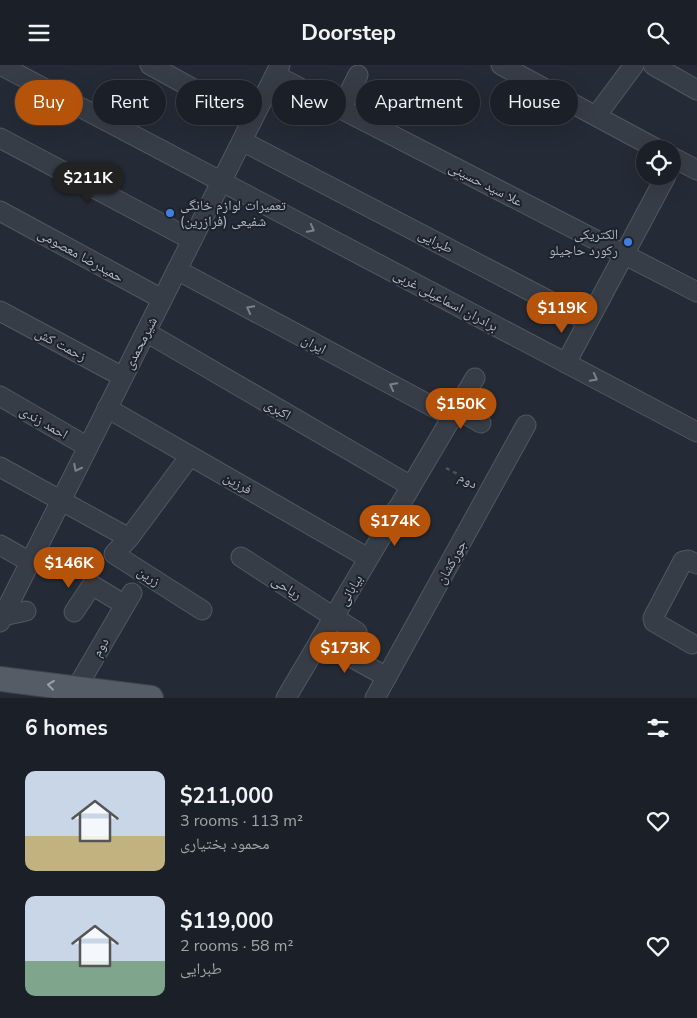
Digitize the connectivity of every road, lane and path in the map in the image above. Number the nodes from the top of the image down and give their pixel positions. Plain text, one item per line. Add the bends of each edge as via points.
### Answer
1 (0, 65) edge
2 (150, 65) edge
3 (501, 65) edge
4 (634, 65) edge
5 (652, 65) edge
6 (277, 70) edge
7 (358, 75) dead end
8 (177, 80) edge
9 (293, 80) edge
10 (697, 90) edge
11 (346, 99) edge
12 (262, 101) edge
13 (346, 112) edge
14 (596, 116) junction
15 (250, 125) edge
16 (0, 138) edge
17 (640, 140) edge
18 (242, 141) junction
19 (681, 163) edge
20 (697, 170) edge
21 (221, 181) junction
22 (661, 185) edge
23 (0, 211) edge
24 (192, 240) junction
25 (624, 255) junction
26 (177, 270) junction
27 (697, 292) edge
28 (162, 299) junction
29 (0, 311) edge
30 (588, 321) junction
31 (146, 332) junction
32 (566, 363) junction
33 (123, 377) junction
34 (475, 378) dead end
35 (0, 396) edge
36 (107, 408) junction
37 (454, 413) junction
38 (481, 423) dead end
39 (526, 425) dead end
40 (697, 432) edge
41 (88, 447) junction
42 (190, 456) junction
43 (0, 467) edge
44 (446, 468) dead end
45 (411, 487) junction
46 (489, 492) junction
47 (61, 500) junction
48 (397, 509) junction
49 (419, 523) dead end
50 (129, 538) junction
51 (0, 545) edge
52 (241, 557) dead end
53 (368, 558) junction
54 (62, 561) dead end
55 (30, 562) junction
56 (697, 564) edge
57 (202, 610) dead end
58 (26, 611) dead end
59 (74, 612) dead end
60 (1, 617) edge
61 (333, 618) junction
62 (357, 632) dead end
63 (320, 641) junction
64 (692, 644) dead end
65 (386, 677) junction
66 (0, 679) edge
67 (76, 689) junction
68 (151, 698) edge
69 (286, 698) edge
70 (376, 698) edge

1 - 21 street, برادران اسماعیلی غربی
2 - 8 street
3 - 14 street
4 - 14 street
5 - 10 street
6 - 9 street, علا سید حسینی
6 - 12 street, شیرمحمدی
7 - 11 street
13 - 25 street, علا سید حسینی
14 - 17 street
15 - 18 street, شیرمحمدی
16 - 24 street
18 - 21 street, شیرمحمدی
18 - 30 street, طبرایی
19 - 20 street
21 - 24 street, شیرمحمدی
21 -> 32 street, برادران اسماعیلی غربی
22 - 25 street
23 - 28 street, حمیدرضا معصومی
24 - 26 street, شیرمحمدی
25 - 27 street, علا سید حسینی
25 - 30 street
26 - 28 street, شیرمحمدی
37 -> 26 street, ایران
28 - 31 street, شیرمحمدی
29 - 33 street, زحمت کش
30 - 32 street
31 - 33 street, شیرمحمدی
31 - 45 street, اکبری
32 -> 40 street, برادران اسماعیلی غربی
33 - 36 street, شیرمحمدی
34 - 37 street, بیابانی
35 - 41 street, احمد زندی
36 - 41 street, شیرمحمدی
36 - 42 street, فرزین
37 - 38 street, ایران
37 - 45 street, بیابانی
39 - 46 street, جورکشان
41 -> 47 street, شیرمحمدی
42 - 50 street, زرین
42 - 53 street, فرزین
43 - 47 street
44 - 46 path, دوم
45 - 48 street, بیابانی
46 - 65 street, جورکشان
47 - 50 street
47 - 55 street, شیرمحمدی
48 - 49 street
48 - 53 street, بیابانی
50 - 57 street, زرین via 114,554
51 - 55 street
52 - 61 street, ریاحی
53 - 61 street, بیابانی
54 - 55 street
55 - 60 street, شیرمحمدی
56 - 64 street via 688,559 683,561 653,620
58 - 60 street
59 - 67 street, دوم via 92,585 128,599
61 - 62 street
61 - 63 street, بیابانی
63 - 65 street
63 - 69 street, بیابانی
65 - 70 street, جورکشان
67 -> 66 main road
67 - 68 main road

